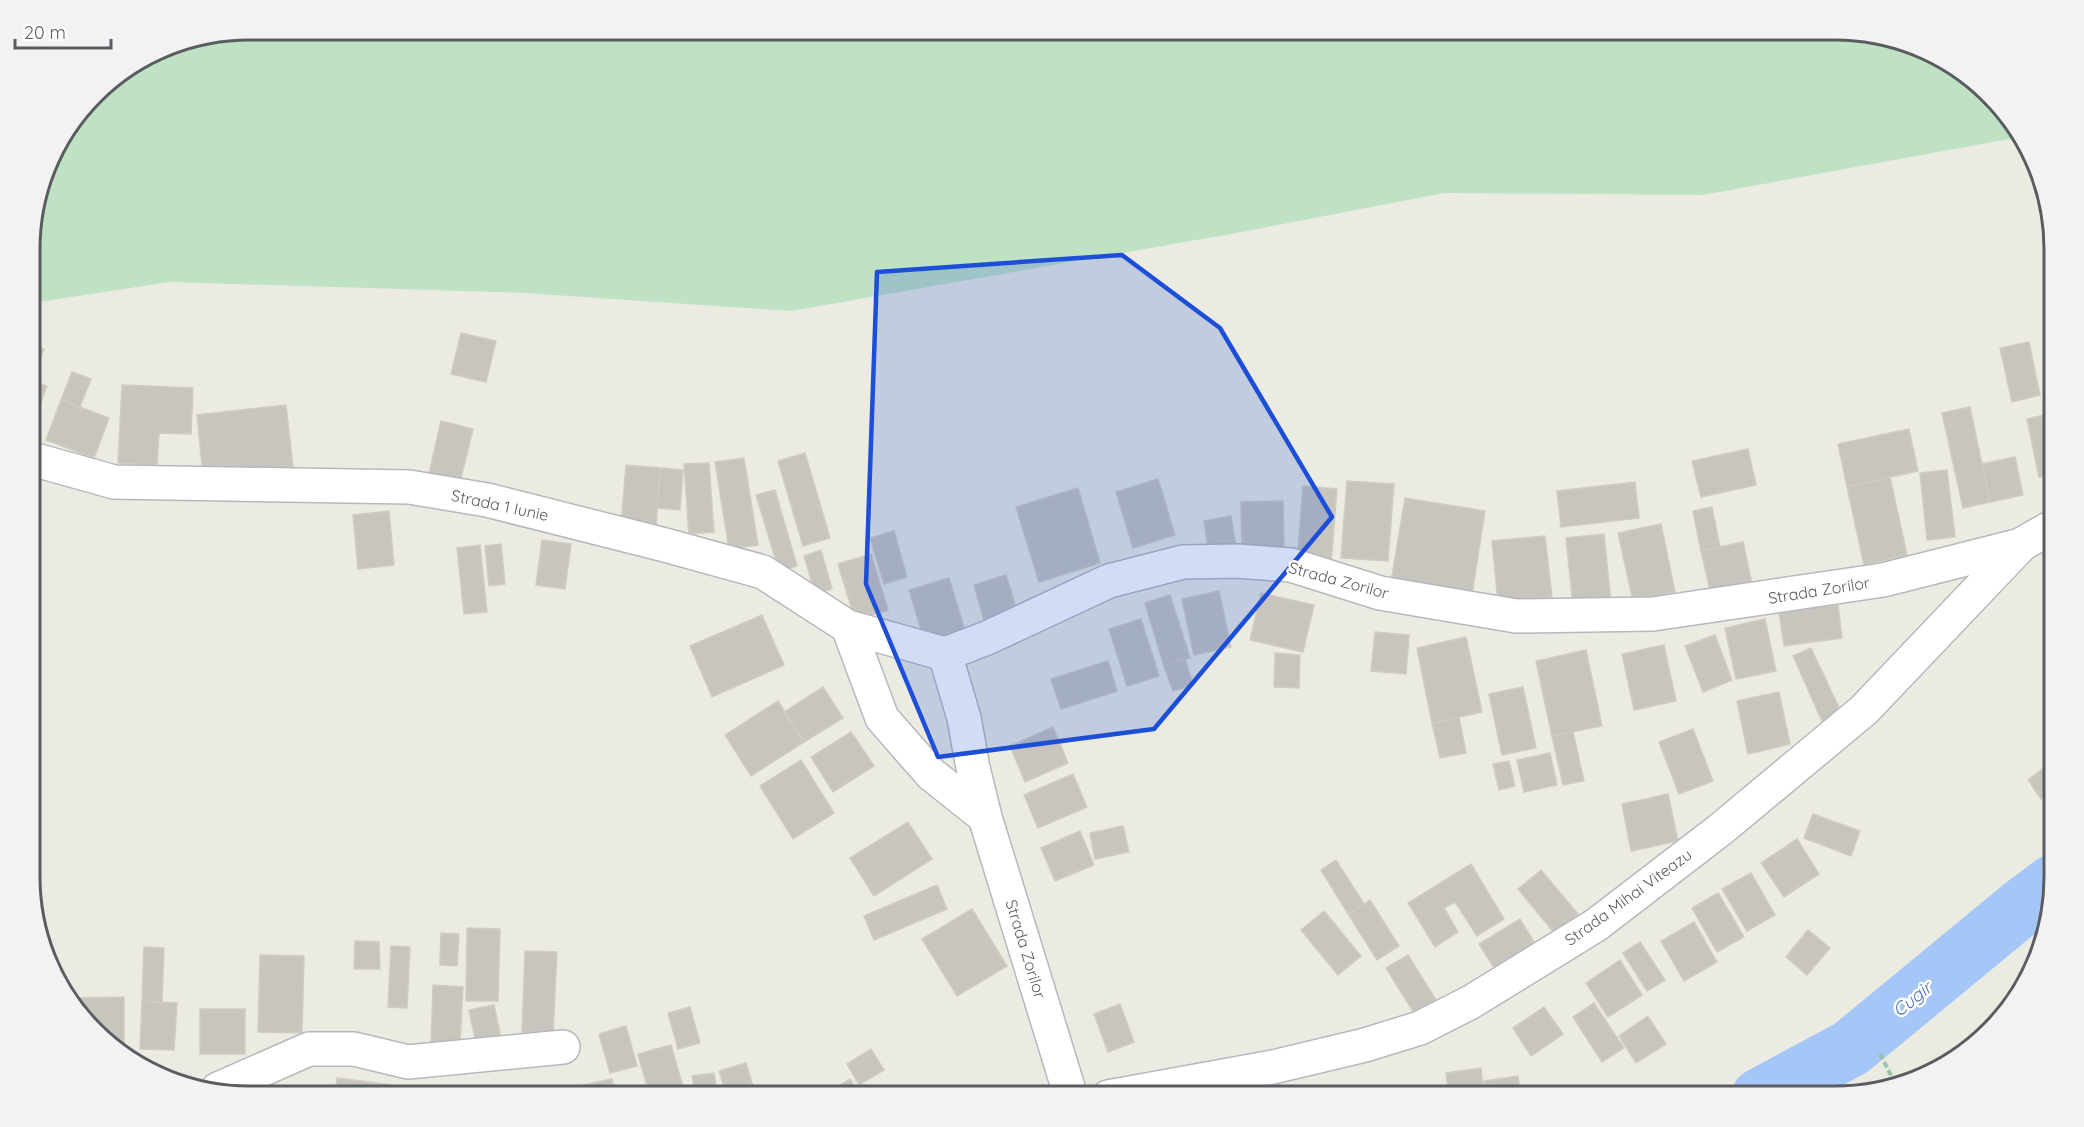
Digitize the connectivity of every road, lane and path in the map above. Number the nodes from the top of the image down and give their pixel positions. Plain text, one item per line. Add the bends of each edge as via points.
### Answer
1 (41, 461) edge
2 (2044, 532) edge
3 (2022, 544) junction
4 (848, 627) junction
5 (945, 654) junction
6 (985, 817) junction
7 (563, 1047) dead end
8 (1880, 1054) dead end
9 (1892, 1078) edge
10 (227, 1085) edge
11 (1068, 1086) edge
12 (1168, 1086) edge

1 - 4 street, Strada 1 Iunie via 114,482 409,487 487,500 762,572
2 - 3 street, Strada Mihai Viteazu
3 - 5 street, Strada Zorilor via 1884,579 1653,614 1516,616 1380,593 1291,565 1183,562 1109,581
3 - 12 street, Strada Mihai Viteazu via 1864,710 1721,829 1596,925 1471,1002 1420,1028 1273,1067
4 - 5 street, Strada 1 Iunie
4 - 6 street via 882,718 931,774
5 - 6 street, Strada Zorilor via 964,718
6 - 11 street, Strada Zorilor
7 - 10 street via 408,1062 354,1049 309,1048
8 - 9 path

